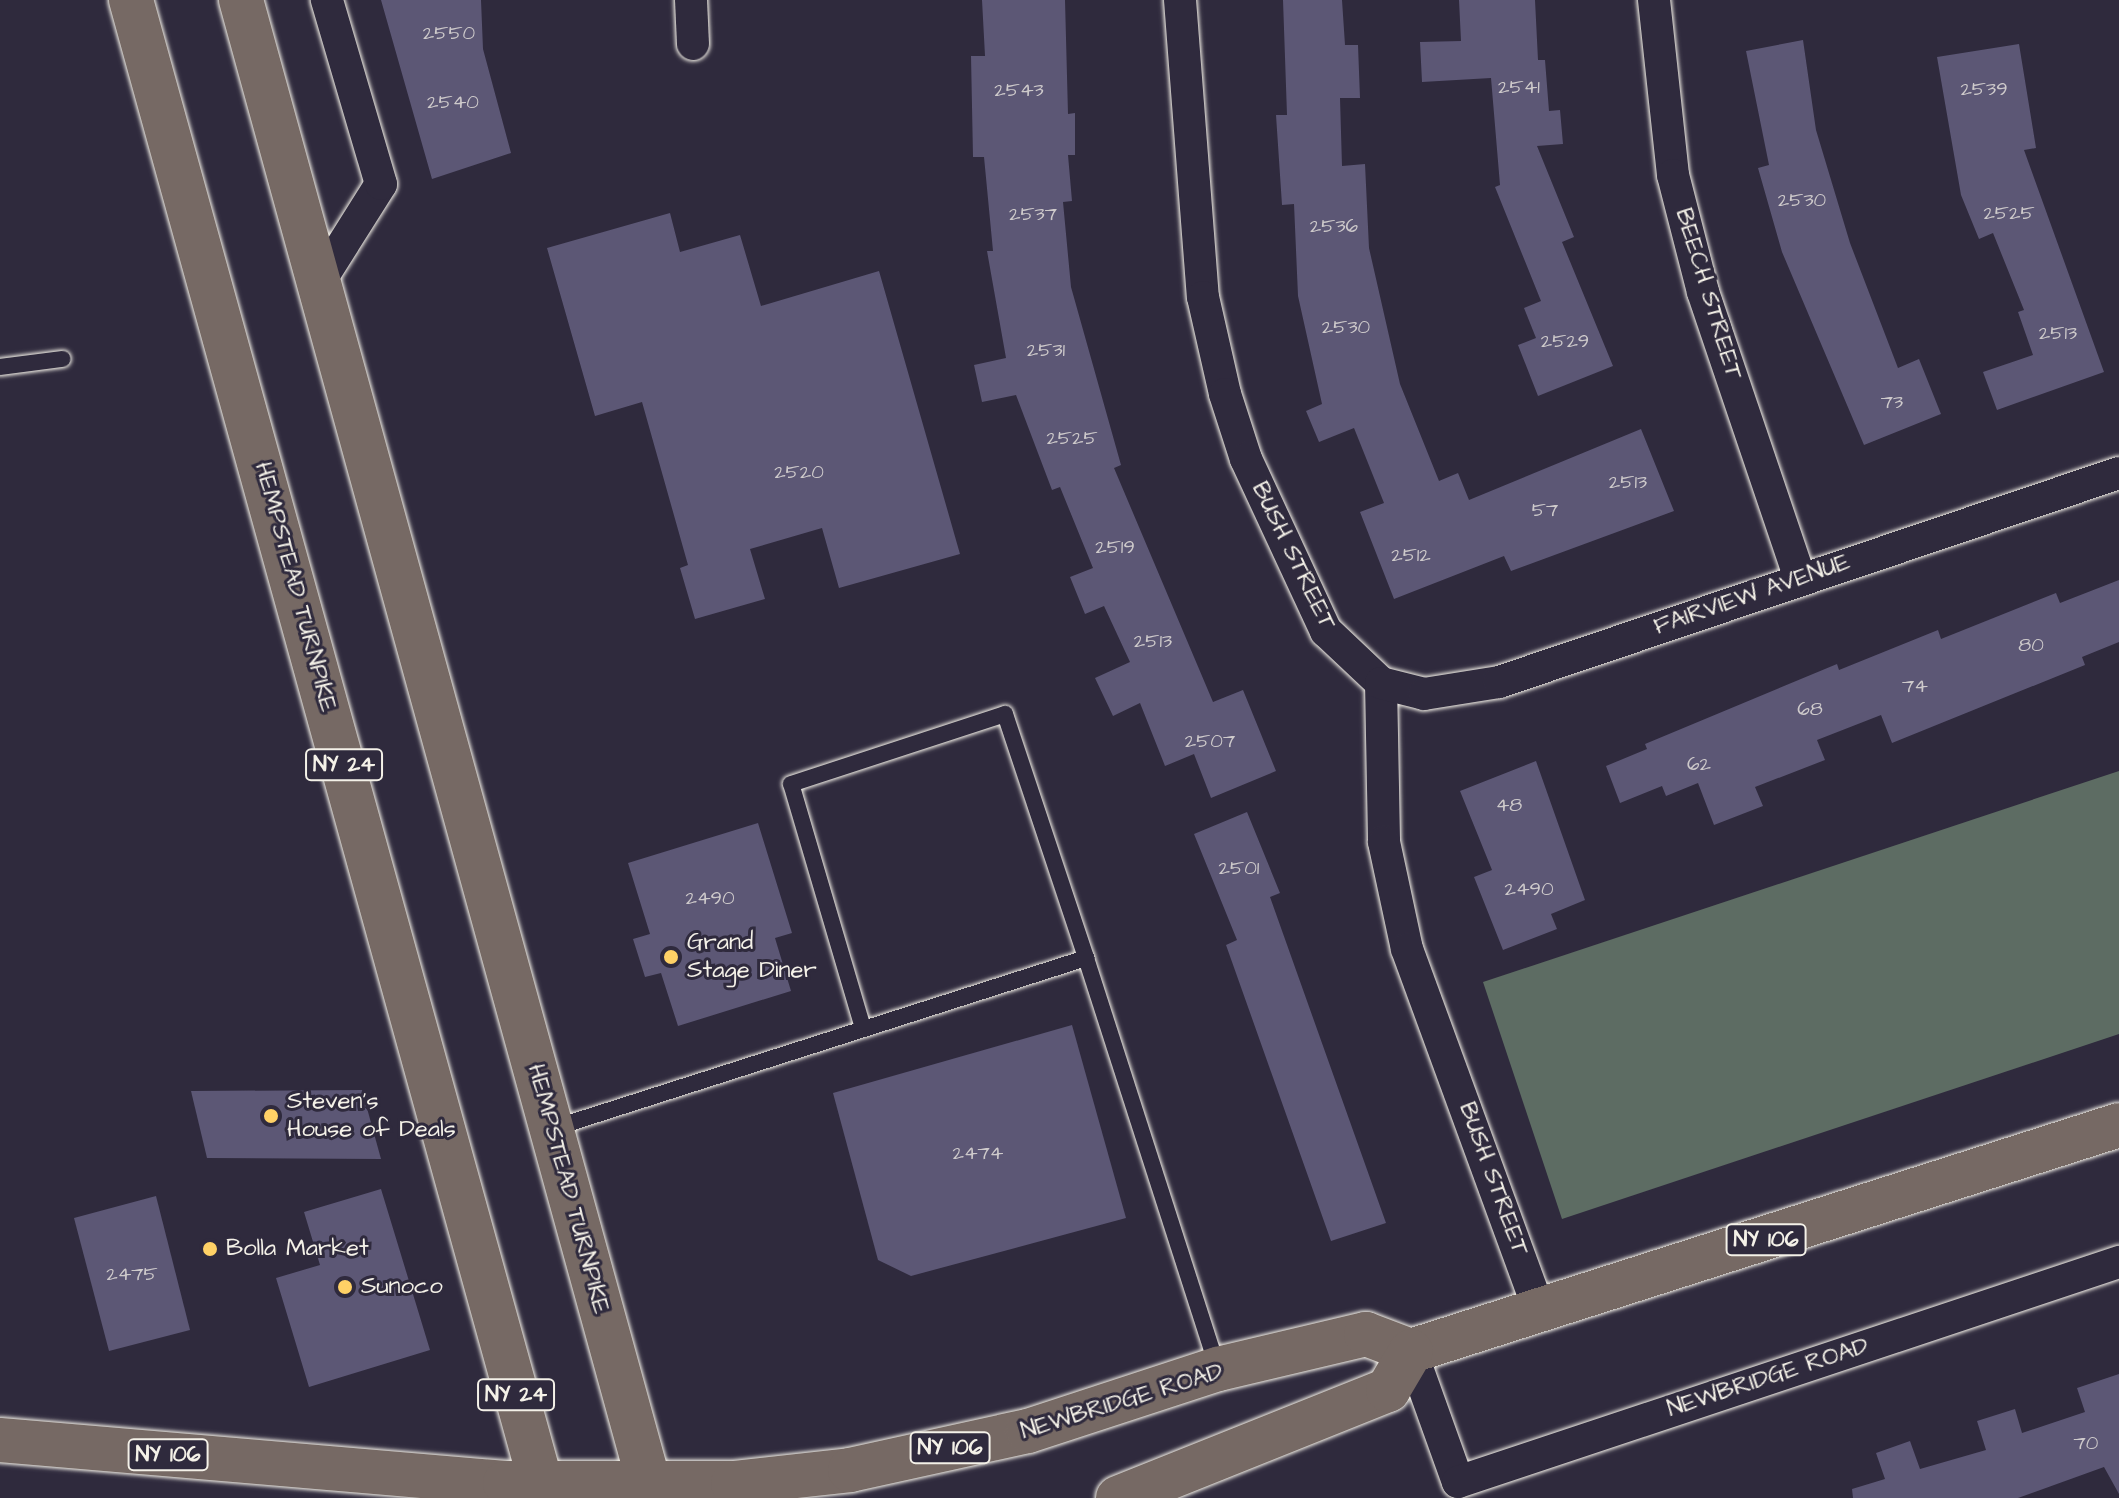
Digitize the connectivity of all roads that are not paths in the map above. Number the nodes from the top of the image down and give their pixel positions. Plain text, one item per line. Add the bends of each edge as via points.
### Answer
1 (131, 0) edge
2 (241, 0) edge
3 (327, 0) edge
4 (691, 0) edge
5 (1180, 0) edge
6 (1654, 0) edge
7 (693, 44) dead end
8 (318, 284) junction
9 (62, 359) dead end
10 (0, 367) edge
11 (2119, 473) edge
12 (1800, 579) junction
13 (1381, 683) junction
14 (1086, 958) junction
15 (863, 1028) junction
16 (2119, 1125) edge
17 (552, 1129) junction
18 (2119, 1262) edge
19 (1540, 1313) junction
20 (1411, 1351) junction
21 (1218, 1369) junction
22 (0, 1440) edge
23 (543, 1490) edge
24 (651, 1490) edge
25 (1118, 1498) edge

1 - 23 main road, HEMPSTEAD TURNPIKE / NY 24
2 - 8 main road, HEMPSTEAD TURNPIKE
3 - 8 street via 381,184
4 - 7 street
5 - 13 street, BUSH STREET via 1203,297 1225,394 1246,459 1326,631
6 - 12 street, BEECH STREET via 1673,175 1703,292
8 - 17 main road, HEMPSTEAD TURNPIKE
9 - 10 lane
11 - 12 street, FAIRVIEW AVENUE
12 - 13 street, FAIRVIEW AVENUE via 1499,682 1424,694
13 - 19 street, BUSH STREET via 1384,842 1407,949
14 - 15 lane
14 - 15 lane via 1005,714 791,784
14 - 21 lane
15 - 17 lane
16 - 19 main road, NY 106
17 - 24 main road, HEMPSTEAD TURNPIKE
18 - 20 street, NEWBRIDGE ROAD via 1458,1482
19 - 20 main road, NY 106
20 - 21 main road, NEWBRIDGE ROAD / NY 106 via 1366,1334
20 - 25 main road via 1388,1390
21 - 24 main road, NEWBRIDGE ROAD / NY 106 via 1028,1431 850,1470
22 - 23 main road, NY 106
23 - 24 main road, NEWBRIDGE ROAD / NY 106

